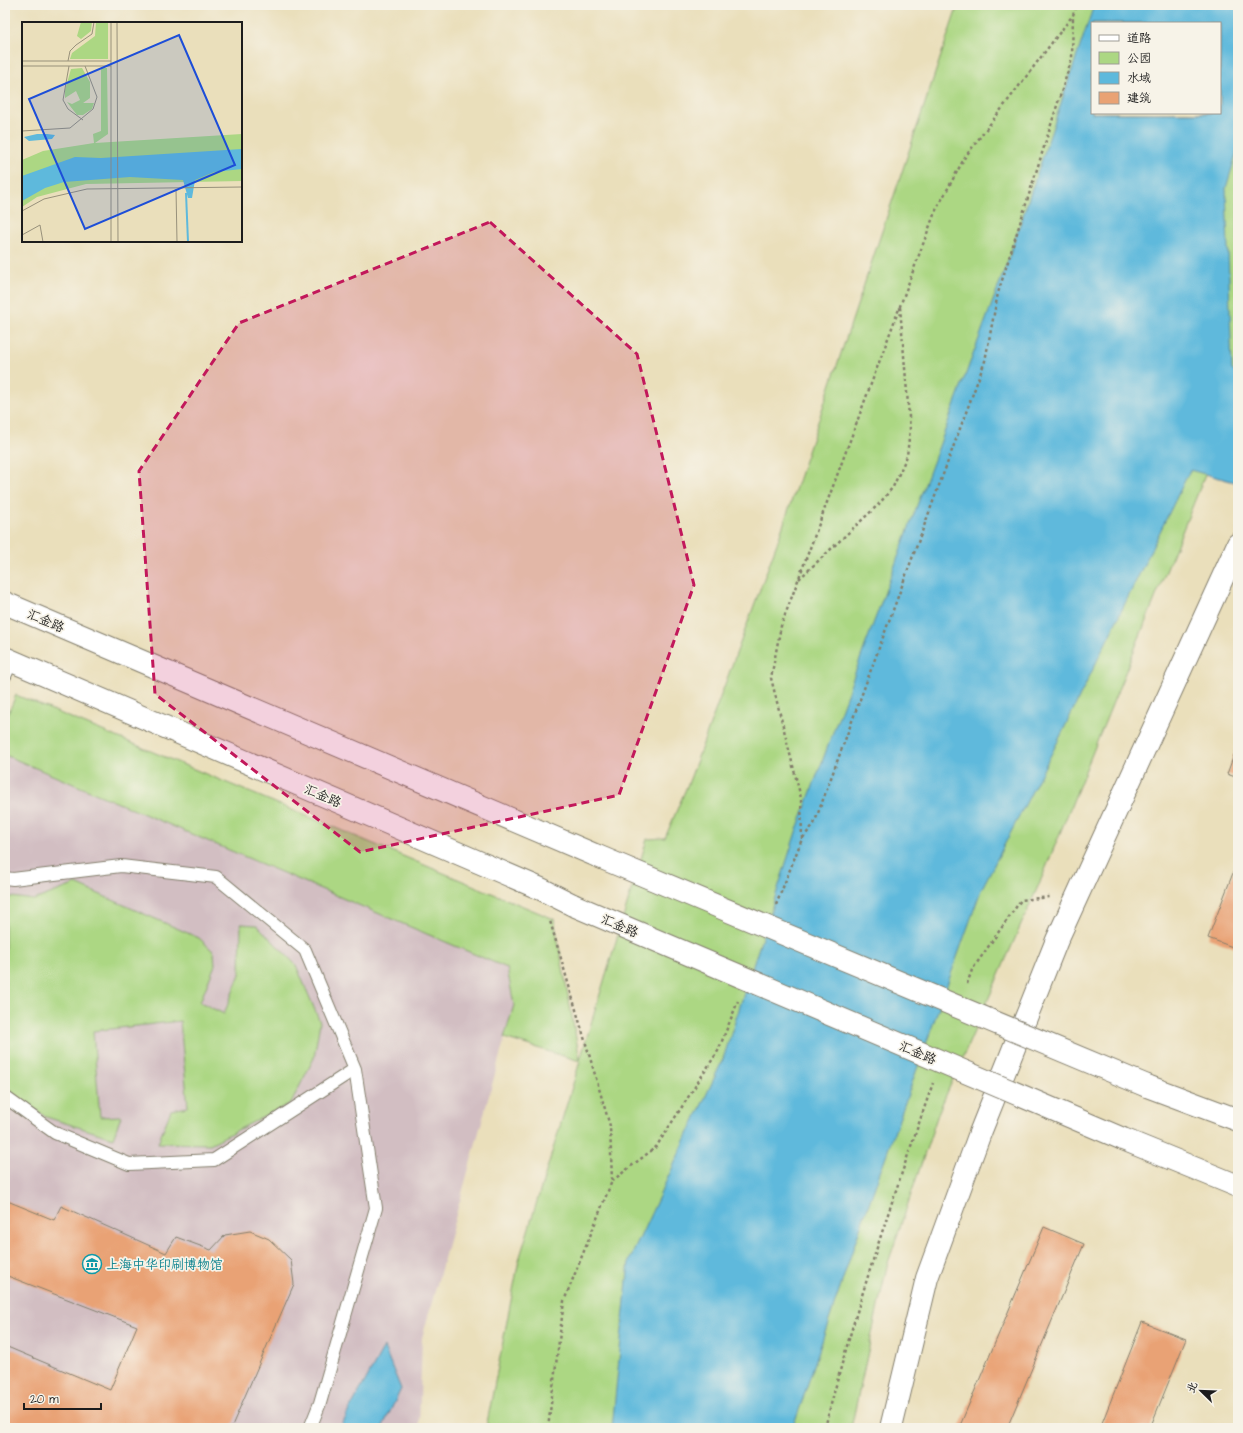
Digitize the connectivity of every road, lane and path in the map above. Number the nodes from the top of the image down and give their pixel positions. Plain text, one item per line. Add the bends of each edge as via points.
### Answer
1 (1077, 5) edge
2 (1073, 15) junction
3 (900, 305) junction
4 (1237, 550) edge
5 (798, 579) junction
6 (5, 602) edge
7 (7, 665) edge
8 (802, 839) junction
9 (5, 878) edge
10 (541, 890) junction
11 (1078, 893) junction
12 (773, 912) dead end
13 (967, 985) dead end
14 (738, 1000) dead end
15 (355, 1069) junction
16 (935, 1076) dead end
17 (5, 1097) edge
18 (1238, 1120) edge
19 (612, 1181) junction
20 (1238, 1186) edge
21 (310, 1428) edge
22 (548, 1428) edge
23 (825, 1428) edge
24 (891, 1428) edge

1 - 2 path
2 - 3 path via 965,158 935,212
2 - 8 path via 1072,58 998,293 985,361 814,824
3 - 5 path
3 - 5 path via 910,429 907,456 893,487 879,504
4 - 11 main road
5 - 8 path via 781,626 771,678 801,798
6 - 18 main road, 汇金路, bridge via 595,855 1147,1086
7 - 10 main road, 汇金路
8 - 12 path
9 - 15 lane via 121,866 216,877 305,950
10 - 19 path via 610,1126
10 - 20 main road, 汇金路, bridge
11 - 13 path via 1021,900 972,970
11 - 24 main road via 980,1133 927,1278
14 - 19 path via 718,1051 656,1147
15 - 17 lane via 214,1160 129,1164 55,1133
15 - 21 lane via 376,1208 320,1403
16 - 23 path via 890,1203 841,1364
19 - 22 path via 564,1301

